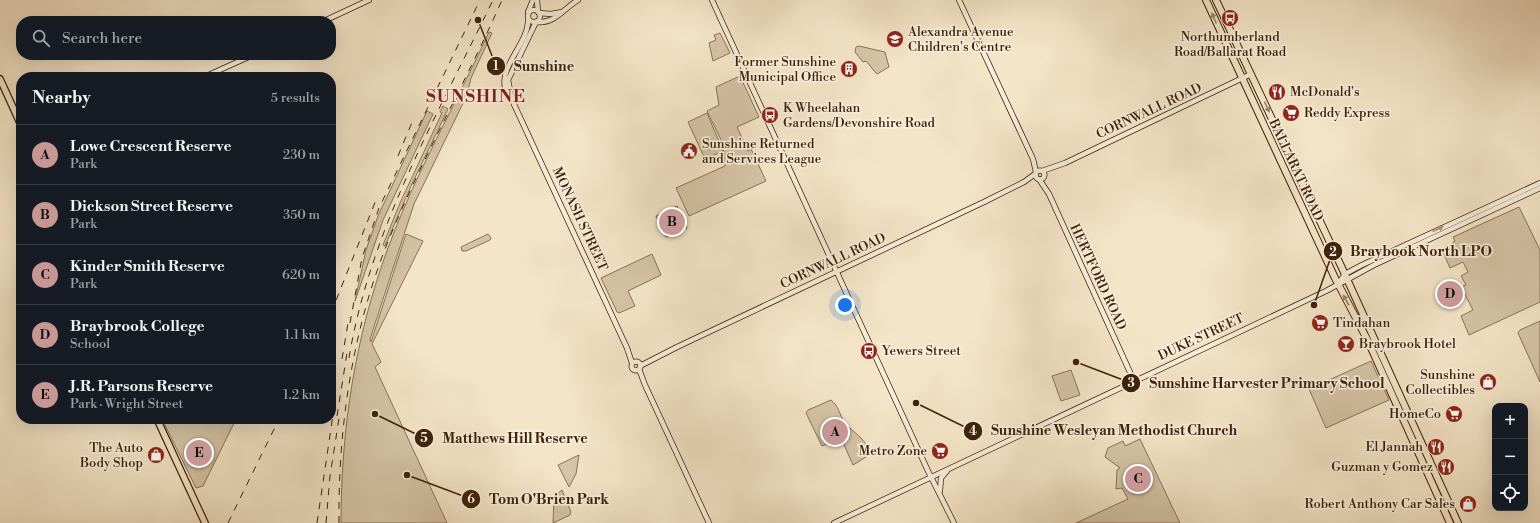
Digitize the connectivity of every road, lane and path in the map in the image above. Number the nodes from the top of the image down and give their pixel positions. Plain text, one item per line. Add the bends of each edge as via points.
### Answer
1 (369, 0) edge
2 (533, 0) edge
3 (536, 0) edge
4 (578, 0) edge
5 (712, 0) edge
6 (959, 0) edge
7 (1206, 0) edge
8 (1216, 0) edge
9 (562, 12) junction
10 (539, 13) junction
11 (335, 16) edge
12 (528, 16) junction
13 (536, 22) junction
14 (518, 54) junction
15 (242, 60) edge
16 (215, 72) edge
17 (1251, 74) junction
18 (0, 79) edge
19 (1241, 79) junction
20 (16, 114) edge
21 (1040, 175) junction
22 (1540, 183) edge
23 (1540, 188) edge
24 (836, 271) junction
25 (1346, 277) junction
26 (1338, 284) junction
27 (637, 365) junction
28 (1135, 381) junction
29 (159, 424) edge
30 (948, 470) junction
31 (932, 477) junction
32 (941, 497) junction
33 (205, 523) edge
34 (710, 523) edge
35 (834, 523) edge
36 (954, 523) edge
37 (1450, 523) edge
38 (1458, 523) edge

1 - 11 street
2 - 12 street
3 - 10 street
4 - 9 street
5 - 24 street
6 - 21 street, HERTFORD ROAD
19 -> 7 highway, BALLARAT ROAD
8 - 17 highway, BALLARAT ROAD
9 - 10 street
9 - 13 street via 552,20
10 - 12 street via 532,10
10 - 13 street via 540,18
12 - 13 street via 531,22
12 - 14 street via 527,29
13 - 14 street
14 - 27 street, MONASH STREET via 505,75 504,84
15 - 16 street
17 - 19 street, CORNWALL ROAD
17 -> 25 highway, BALLARAT ROAD
18 - 20 main road
19 - 21 street, CORNWALL ROAD
19 - 26 highway, BALLARAT ROAD
21 - 24 street, CORNWALL ROAD
21 - 28 street, HERTFORD ROAD
25 -> 22 street, DUKE STREET
23 - 25 street, DUKE STREET
24 - 27 street, CORNWALL ROAD
24 - 31 street
25 - 26 street, DUKE STREET
25 - 38 highway, BALLARAT ROAD
26 - 28 street, DUKE STREET
37 -> 26 highway, BALLARAT ROAD via 1368,341
27 - 34 street, MONASH STREET
28 - 30 street, DUKE STREET
29 - 33 main road
30 - 31 street, DUKE STREET
30 - 32 street via 941,478
31 - 32 street
31 - 35 street, DUKE STREET
32 - 36 street

